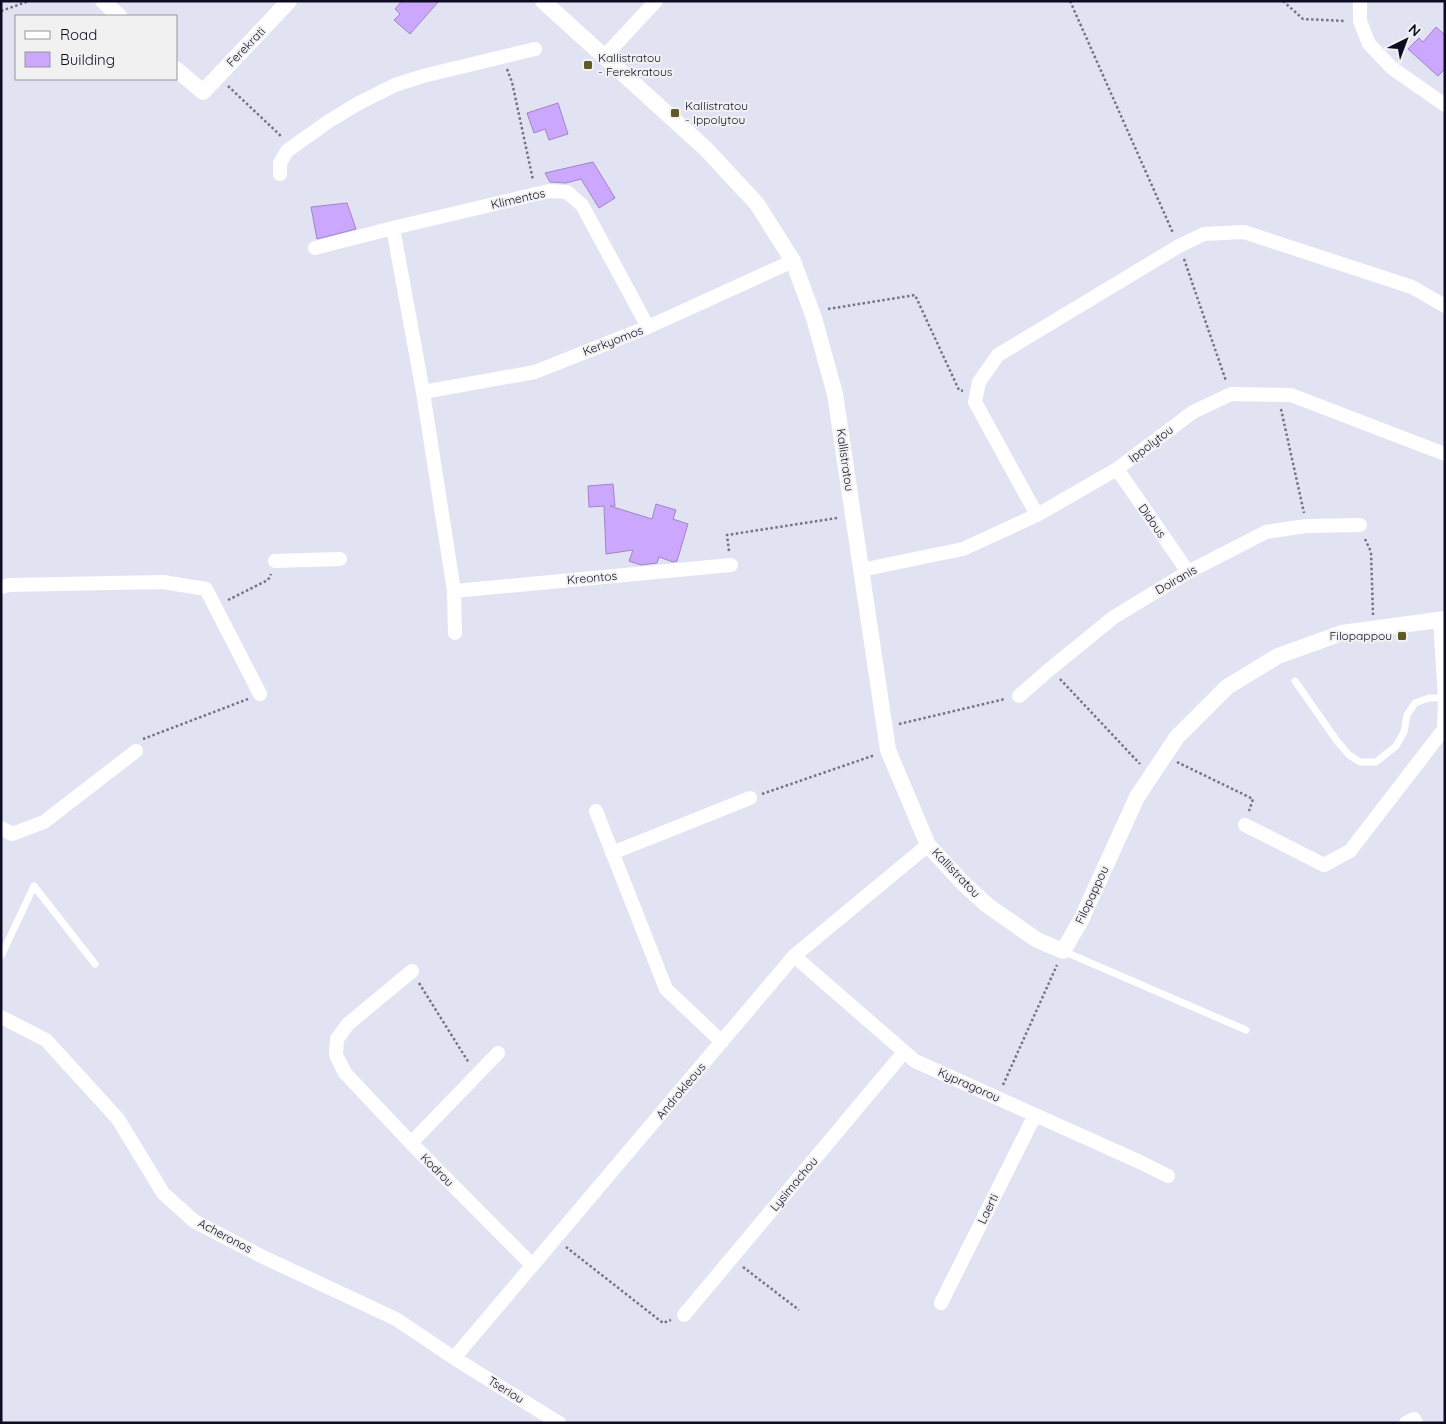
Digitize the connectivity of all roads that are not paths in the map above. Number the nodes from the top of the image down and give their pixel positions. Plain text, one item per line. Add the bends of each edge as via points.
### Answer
1 (103, 1) edge
2 (289, 1) edge
3 (543, 1) edge
4 (656, 1) edge
5 (1360, 1) edge
6 (118, 15) edge
7 (535, 49) dead end
8 (604, 57) junction
9 (178, 71) edge
10 (1445, 105) edge
11 (280, 174) dead end
12 (392, 228) junction
13 (315, 248) dead end
14 (793, 261) junction
15 (1445, 306) edge
16 (648, 327) junction
17 (423, 392) junction
18 (1445, 454) edge
19 (1117, 469) junction
20 (1037, 515) junction
21 (1360, 525) road end
22 (340, 558) dead end
23 (275, 561) road end
24 (731, 565) road end
25 (861, 570) junction
26 (1188, 572) junction
27 (1, 587) edge
28 (454, 592) junction
29 (1443, 620) edge
30 (455, 633) dead end
31 (1295, 681) dead end
32 (260, 694) road end
33 (1019, 696) road end
34 (1445, 698) edge
35 (136, 751) road end
36 (750, 798) road end
37 (596, 811) dead end
38 (1245, 825) road end
39 (1, 828) edge
40 (928, 844) junction
41 (612, 853) junction
42 (1063, 951) junction
43 (1, 956) edge
44 (794, 956) junction
45 (95, 964) dead end
46 (412, 971) road end
47 (1, 1017) edge
48 (1246, 1030) dead end
49 (722, 1042) junction
50 (904, 1052) junction
51 (498, 1053) dead end
52 (1035, 1115) junction
53 (411, 1144) junction
54 (1168, 1176) dead end
55 (532, 1265) junction
56 (941, 1303) dead end
57 (684, 1316) road end
58 (454, 1358) junction
59 (559, 1423) edge
60 (1406, 1423) edge
61 (1416, 1423) edge

1 - 6 street
2 - 9 street, Ferekrati via 203,92
3 - 8 street, Kallistratou
4 - 8 street
5 - 10 street via 1360,21 1369,44 1392,68
7 - 11 street via 423,76 359,103 292,146 280,163
8 - 14 street, Kallistratou via 713,156 757,204
12 - 13 street, Klimentos
12 - 16 street, Klimentos via 549,191 568,192 582,205
12 - 17 street
14 - 16 street, Kerkyomos
14 - 25 street, Kallistratou via 812,312 835,394
15 - 20 street via 1412,287 1244,232 1204,234 1179,246 998,355 979,382 975,402
16 - 17 street, Kerkyomos via 535,372
17 - 28 street
18 - 19 street, Ippolytou via 1291,395 1231,394 1194,412
19 - 20 street, Ippolytou
19 - 26 street, Didous
20 - 25 street, Ippolytou via 963,549
21 - 26 street, Doiranis via 1306,526 1266,532
22 - 23 street
24 - 28 street, Kreontos
25 - 40 street, Kallistratou via 888,750
26 - 33 street, Doiranis via 1114,617
27 - 32 street via 163,582 206,589
28 - 30 street
29 - 34 street
29 - 42 street, Filopappou via 1342,633 1278,656 1227,687 1177,737 1151,776
31 - 34 lane via 1337,741 1360,762 1376,762 1396,746 1415,703 1429,698
34 - 38 street via 1444,729 1350,851 1324,865
35 - 39 street via 44,822 12,834
36 - 41 street
37 - 41 street
40 - 42 street, Kallistratou via 986,905 1037,940
40 - 44 street, Androkleous
41 - 49 street via 666,989
42 - 48 lane
43 - 45 lane via 34,886
44 - 49 street, Androkleous
44 - 50 street, Kypragorou
46 - 53 street, Kodrou via 348,1024 337,1039 336,1055 345,1073
47 - 58 street, Acheronos via 46,1040 118,1119 163,1193 194,1221 396,1319
49 - 55 street, Androkleous
50 - 52 street, Kypragorou via 915,1061
50 - 57 street, Lysimachou
51 - 53 street
52 - 54 street, Kypragorou
52 - 56 street, Laerti
53 - 55 street, Kodrou
55 - 58 street, Androkleous
58 - 59 street, Tseriou
60 - 61 street via 1414,1419

